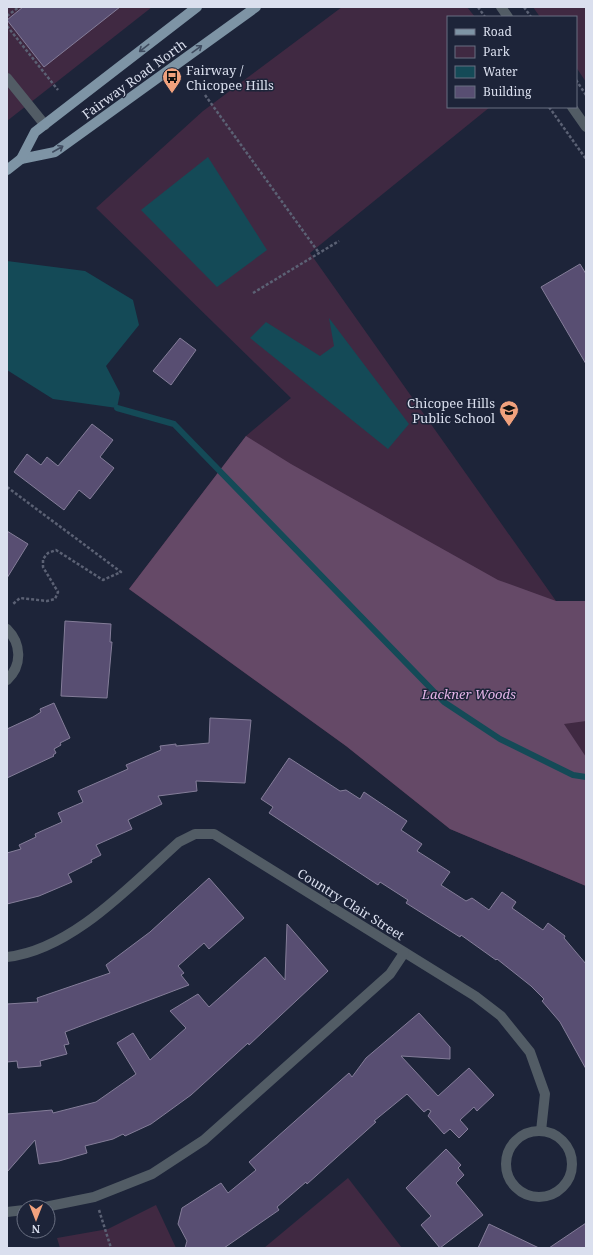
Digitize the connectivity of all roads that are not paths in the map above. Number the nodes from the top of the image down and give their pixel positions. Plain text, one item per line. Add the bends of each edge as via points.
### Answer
1 (197, 7) edge
2 (501, 7) edge
3 (250, 8) edge
4 (507, 16) edge
5 (7, 78) edge
6 (573, 108) edge
7 (44, 125) junction
8 (586, 127) edge
9 (21, 160) junction
10 (7, 170) edge
11 (7, 629) edge
12 (7, 680) edge
13 (404, 953) junction
14 (7, 957) edge
15 (541, 1131) junction
16 (56, 1205) edge

1 -> 7 main road, Fairway Road North
2 - 4 street
9 -> 3 main road, Fairway Road North via 55,152
5 - 7 street
6 - 8 street
7 - 9 main road, Fairway Road North via 35,132
9 - 10 main road, Fairway Road North
11 - 12 street via 13,635 19,653 17,666
13 - 14 street, Country Clair Street via 214,834 195,834 179,842 92,919 64,938 41,949
13 - 15 street via 475,996 496,1012 530,1052 545,1094
13 - 16 street, Country Clair Street via 390,974 204,1140 152,1174 94,1197
15 - 15 street via 530,1132 518,1138 510,1146 506,1158 507,1176 513,1185 534,1197 550,1195 562,1187 569,1178 572,1168 570,1151 562,1140

